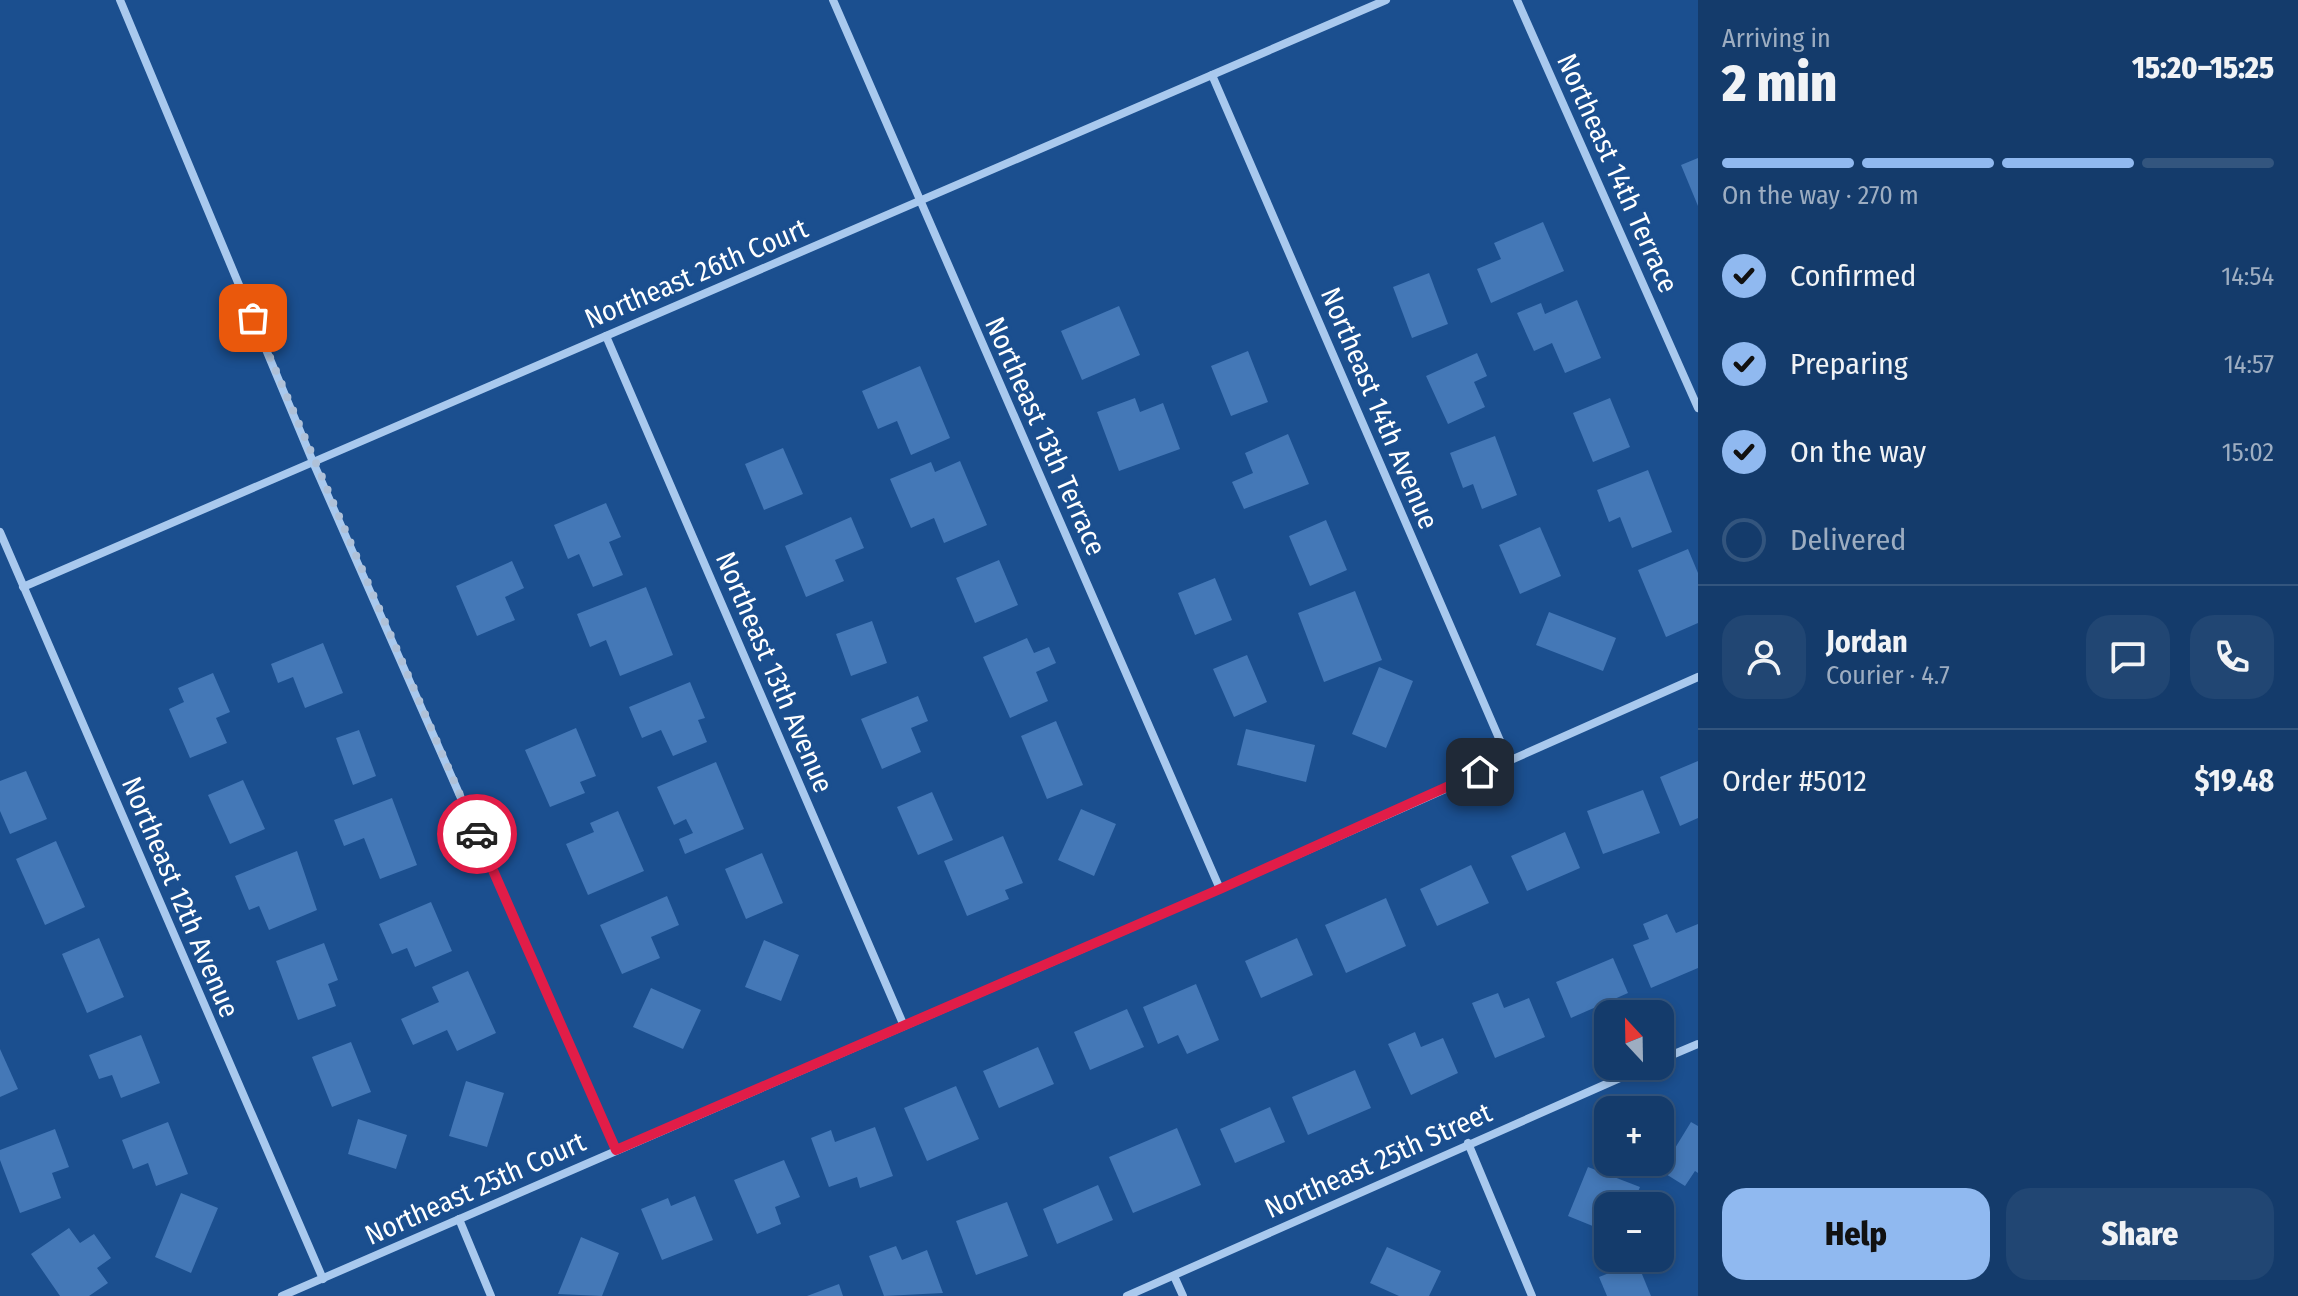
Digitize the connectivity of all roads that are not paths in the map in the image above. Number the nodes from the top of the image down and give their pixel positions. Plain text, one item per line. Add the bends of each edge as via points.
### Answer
1 (120, 0) edge
2 (833, 0) edge
3 (1386, 0) edge
4 (1517, 0) edge
5 (1212, 75) junction
6 (919, 201) junction
7 (606, 336) junction
8 (1698, 408) edge
9 (313, 462) junction
10 (0, 532) edge
11 (23, 587) junction
12 (1698, 677) edge
13 (1508, 759) junction
14 (1220, 889) junction
15 (904, 1026) junction
16 (1698, 1044) edge
17 (1674, 1054) edge
18 (1614, 1080) edge
19 (1468, 1143) junction
20 (616, 1150) junction
21 (459, 1219) junction
22 (1174, 1276) junction
23 (323, 1279) junction
24 (282, 1296) edge
25 (491, 1296) edge
26 (1127, 1296) edge
27 (1183, 1296) edge
28 (1532, 1296) edge

1 - 9 street
2 - 6 street, Northeast 13th Terrace
3 - 5 street, Northeast 26th Court
4 - 8 street, Northeast 14th Terrace
5 - 6 street, Northeast 26th Court
5 - 13 street, Northeast 14th Avenue
6 - 7 street, Northeast 26th Court
6 - 14 street, Northeast 13th Terrace
7 - 9 street, Northeast 26th Court
7 - 15 street, Northeast 13th Avenue
9 - 11 street, Northeast 26th Court
9 - 20 street
10 - 11 street, Northeast 12th Avenue
11 - 23 street, Northeast 12th Avenue
12 - 13 street, Northeast 25th Court
13 - 14 street, Northeast 25th Court
14 - 15 street, Northeast 25th Court
15 - 20 street, Northeast 25th Court
16 - 17 street
18 - 19 street, Northeast 25th Street
19 - 22 street, Northeast 25th Street
19 - 28 street
20 - 21 street, Northeast 25th Court
21 - 23 street, Northeast 25th Court
21 - 25 street
22 - 26 street, Northeast 25th Street
22 - 27 street
23 - 24 street, Northeast 25th Court

